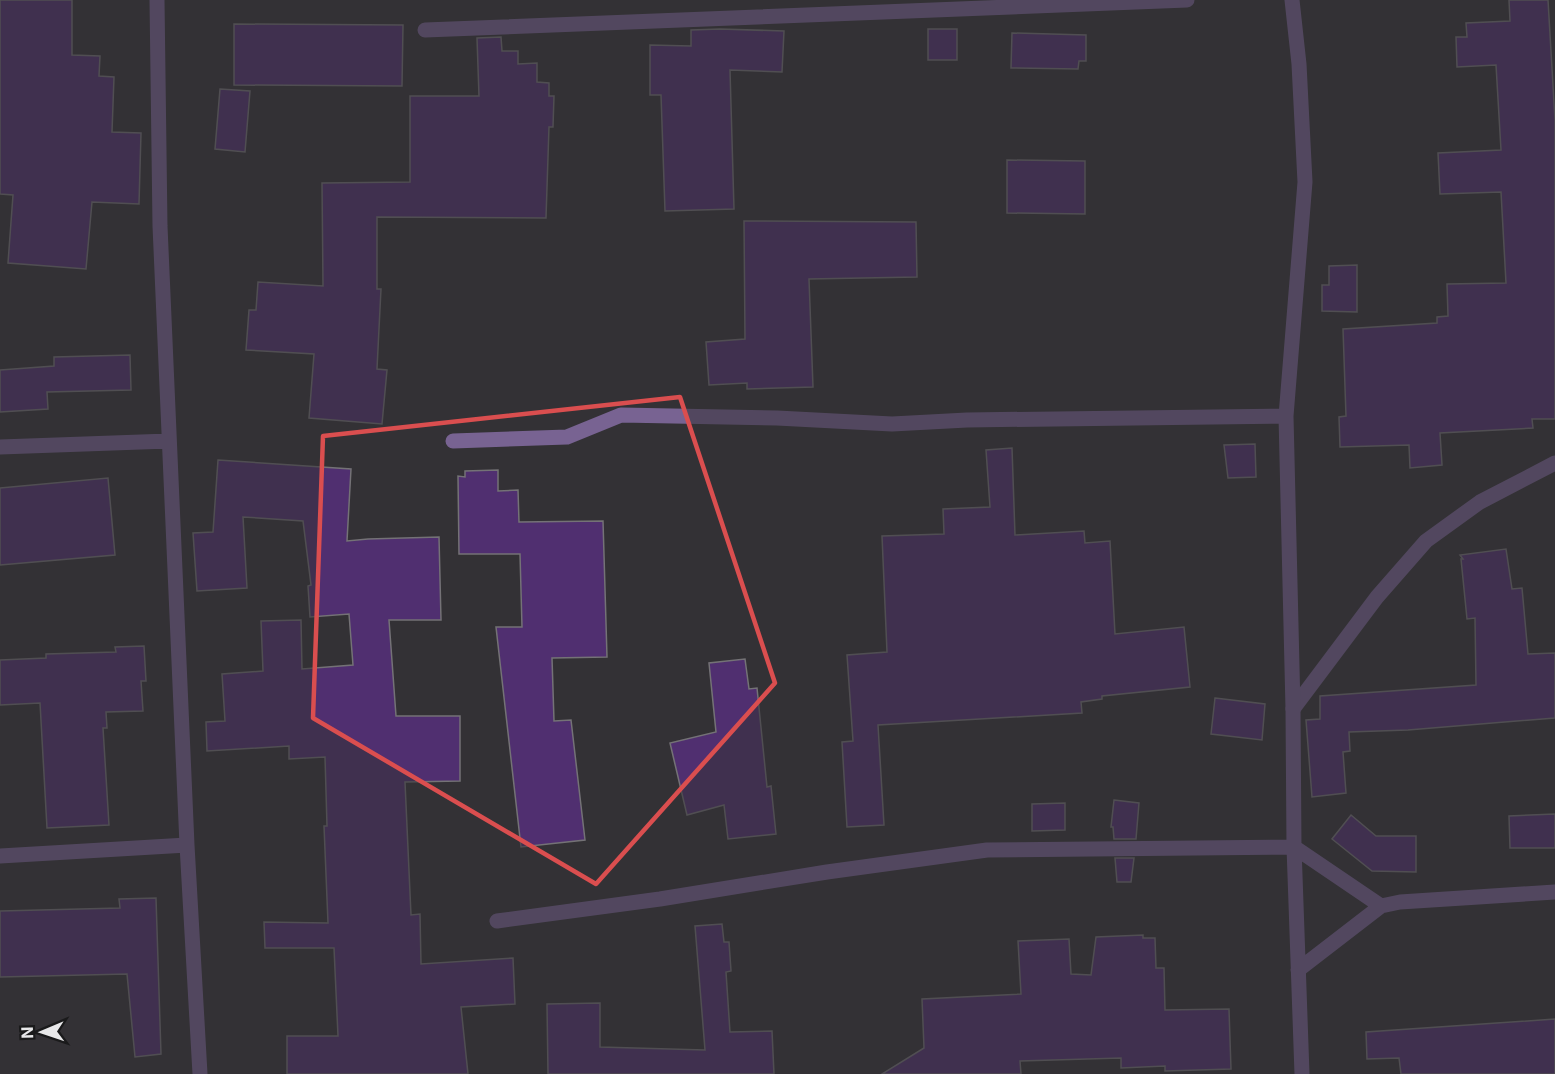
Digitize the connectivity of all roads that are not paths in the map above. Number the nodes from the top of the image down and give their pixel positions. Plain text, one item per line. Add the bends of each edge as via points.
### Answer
1 (157, 0) edge
2 (1187, 0) edge
3 (1292, 0) edge
4 (425, 30) dead end
5 (1286, 416) junction
6 (170, 441) junction
7 (453, 441) dead end
8 (0, 447) edge
9 (1555, 462) edge
10 (1293, 710) junction
11 (187, 845) junction
12 (1294, 847) junction
13 (0, 856) edge
14 (1555, 892) edge
15 (1381, 906) junction
16 (497, 921) dead end
17 (1298, 970) junction
18 (200, 1074) edge
19 (1302, 1074) edge

1 - 6 street via 160,226
2 - 4 street
3 - 5 street via 1305,182
5 - 7 street via 891,424 621,415 567,437
5 - 10 street
6 - 8 street
6 - 11 street
9 - 10 street via 1480,502 1426,541 1377,597
10 - 12 street
11 - 13 street
11 - 18 street
12 - 15 street
12 - 16 street via 987,850
12 - 17 street
14 - 15 street
15 - 17 street
17 - 19 street

